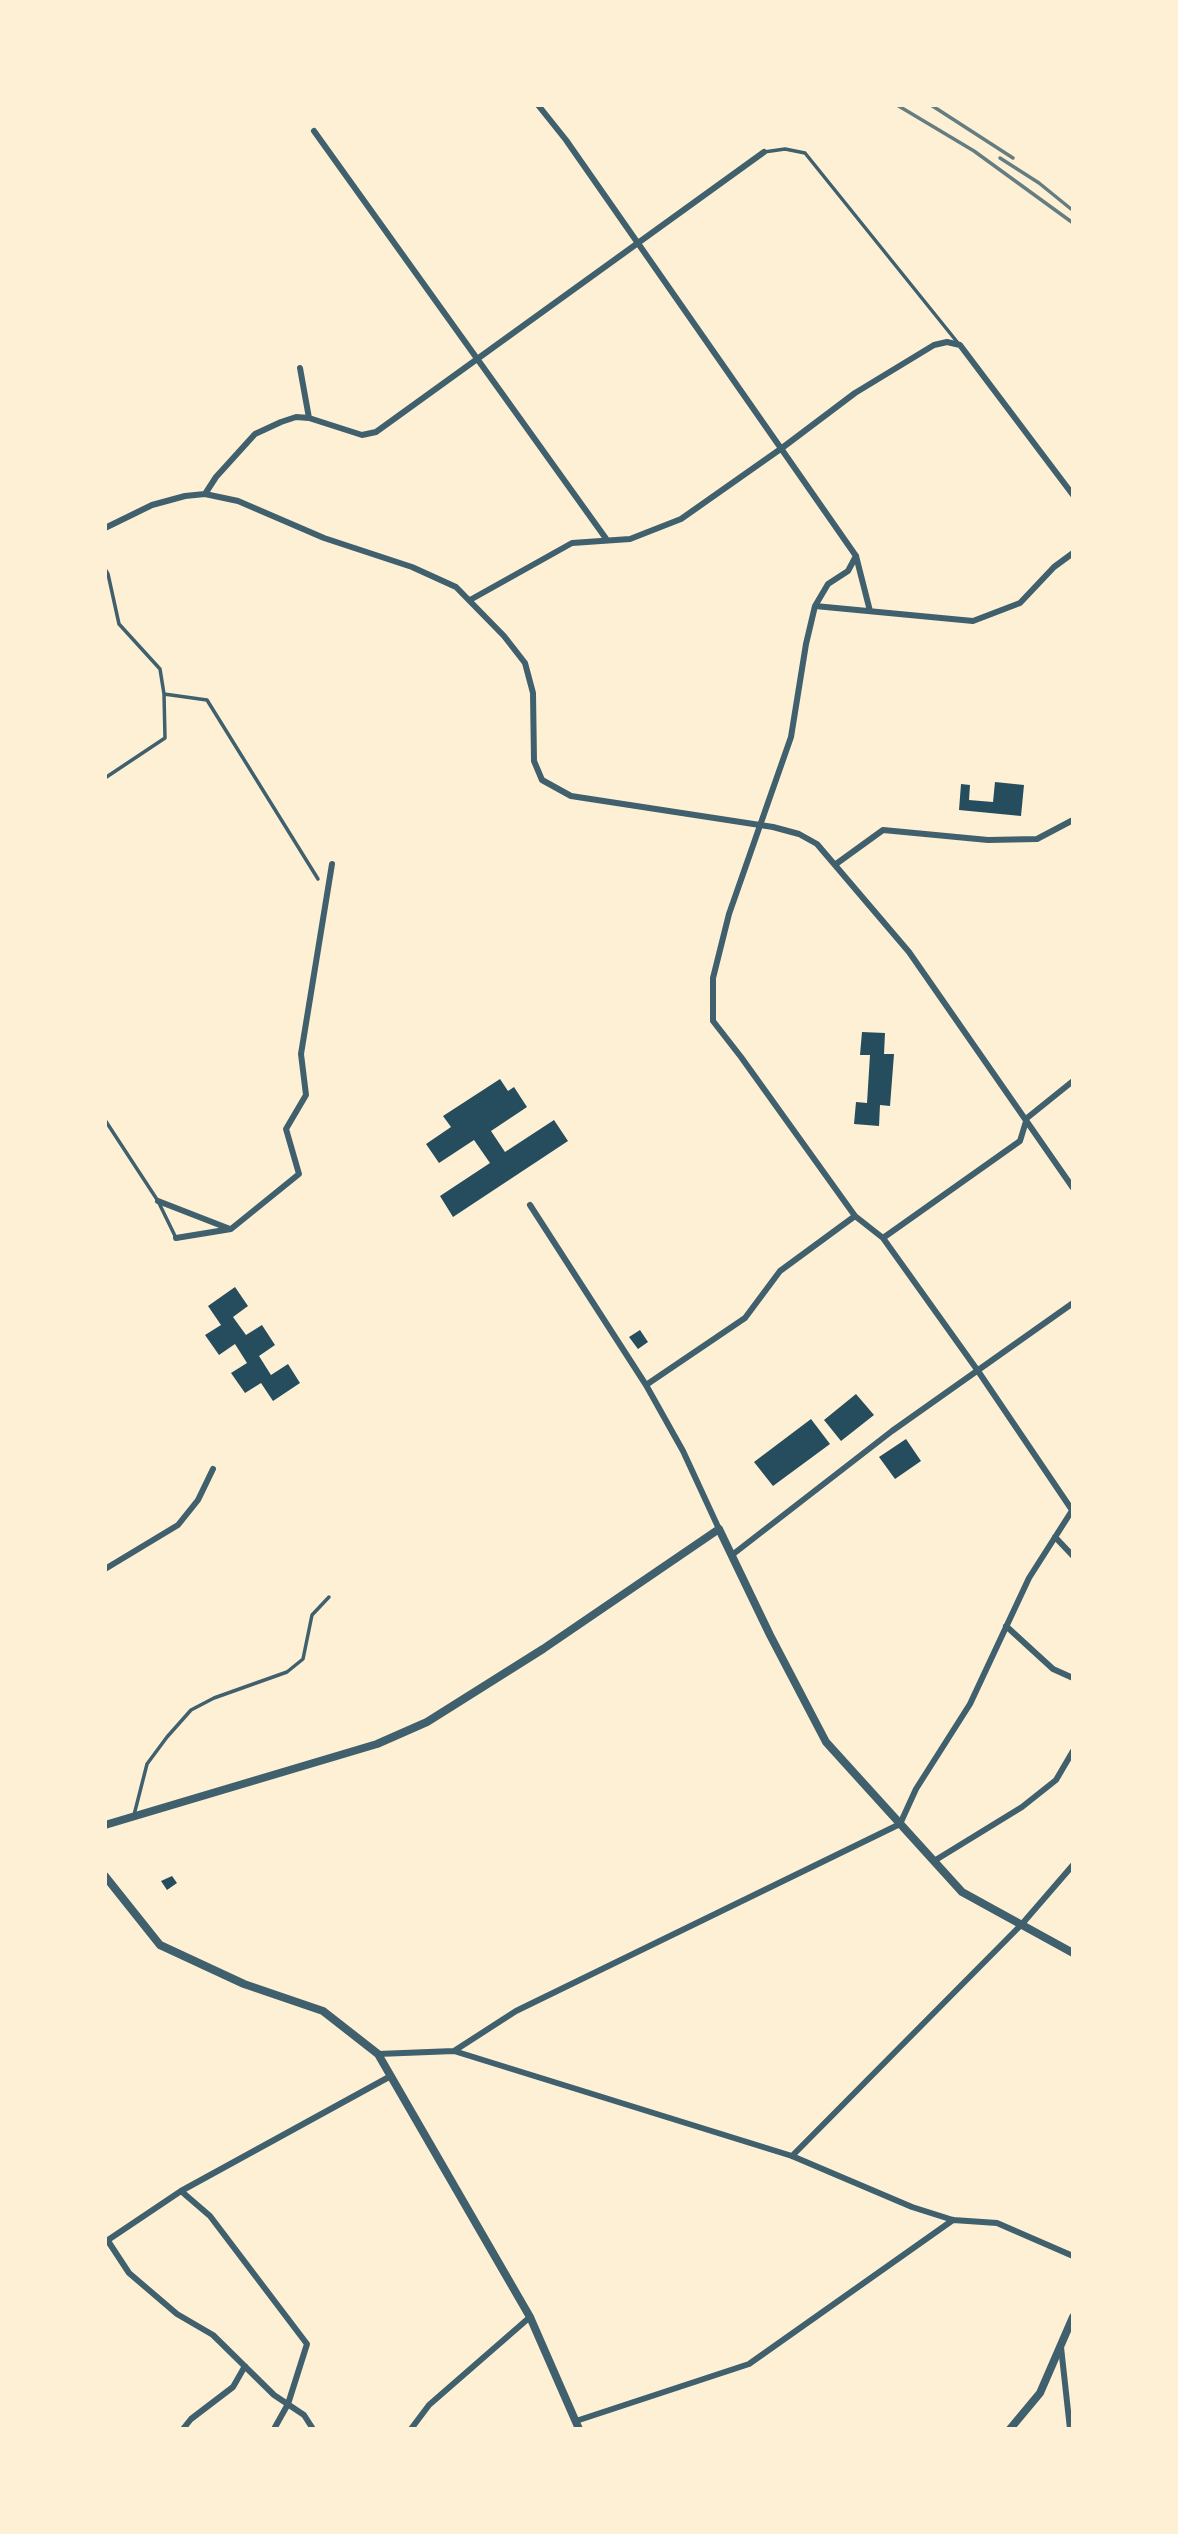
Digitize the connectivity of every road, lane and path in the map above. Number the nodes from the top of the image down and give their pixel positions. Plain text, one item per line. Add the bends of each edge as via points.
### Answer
1 (538, 105) edge
2 (314, 131) dead end
3 (764, 152) joint
4 (636, 242) junction
5 (960, 345) junction
6 (477, 359) junction
7 (300, 368) dead end
8 (309, 418) junction
9 (782, 448) junction
10 (205, 494) junction
11 (1073, 495) edge
12 (105, 528) edge
13 (607, 540) junction
14 (1073, 553) edge
15 (856, 556) junction
16 (105, 569) edge
17 (470, 600) junction
18 (815, 606) junction
19 (870, 611) junction
20 (164, 694) junction
21 (105, 778) edge
22 (1073, 821) edge
23 (761, 825) junction
24 (332, 864) dead end
25 (836, 864) junction
26 (318, 879) dead end
27 (1073, 1082) edge
28 (1027, 1118) junction
29 (105, 1120) edge
30 (1073, 1188) edge
31 (158, 1201) junction
32 (530, 1205) dead end
33 (855, 1216) junction
34 (232, 1230) junction
35 (176, 1238) joint
36 (883, 1238) junction
37 (1073, 1303) edge
38 (978, 1371) junction
39 (646, 1385) junction
40 (213, 1469) dead end
41 (1072, 1510) edge
42 (719, 1529) junction
43 (1055, 1537) junction
44 (732, 1555) junction
45 (1073, 1556) edge
46 (105, 1569) edge
47 (329, 1597) dead end
48 (1006, 1626) junction
49 (1073, 1678) edge
50 (1072, 1753) edge
51 (134, 1817) junction
52 (900, 1824) junction
53 (105, 1825) edge
54 (934, 1861) junction
55 (1073, 1865) edge
56 (105, 1876) edge
57 (1021, 1924) junction
58 (1073, 1953) edge
59 (454, 2051) junction
60 (378, 2054) junction
61 (389, 2077) junction
62 (792, 2156) junction
63 (181, 2191) junction
64 (953, 2220) junction
65 (106, 2241) edge
66 (1073, 2256) edge
67 (530, 2317) junction
68 (1073, 2317) edge
69 (1061, 2344) junction
70 (245, 2366) junction
71 (288, 2403) junction
72 (578, 2425) edge
73 (183, 2429) edge
74 (274, 2429) edge
75 (313, 2429) edge
76 (411, 2429) edge
77 (1010, 2429) edge
78 (1070, 2429) edge

1 - 4 street
2 - 6 street
3 - 4 street
3 - 5 lane via 785,149 805,153
4 - 6 street
4 - 9 street
5 - 9 street via 934,345 855,393
5 - 11 street
6 - 8 street via 376,432 362,435
6 - 13 street
7 - 8 street
8 - 10 street via 296,417 255,434
9 - 13 street via 681,519 630,539
9 - 15 street
10 - 12 street via 152,505
10 - 17 street via 238,501 324,538 412,567 456,587
13 - 17 street via 572,543
14 - 19 street via 1054,566 1020,603 973,621
15 - 18 street via 848,571 828,584
15 - 19 street
16 - 20 lane via 119,624 160,669
17 - 23 street via 525,663 533,693 534,761 542,780 579,797
18 - 19 street
18 - 23 street via 792,737
20 - 21 lane via 164,738
20 - 26 lane via 206,700
22 - 25 street via 1037,839 988,840 883,830
23 - 25 street via 808,838
23 - 33 street via 729,914 713,978 713,1021
24 - 34 street via 301,1054 306,1095 286,1129 299,1174
25 - 28 street via 909,952
27 - 28 street
28 - 30 street
28 - 36 street via 1020,1141
29 - 31 lane
31 - 34 street
31 - 35 lane
32 - 39 street
33 - 36 street
33 - 39 street via 780,1271 745,1318
34 - 35 street
36 - 38 street
37 - 38 street
38 - 41 street
38 - 44 street
39 - 42 street
40 - 46 street via 198,1500 178,1525
41 - 43 street
42 - 44 street
42 - 51 street via 427,1722 377,1744
43 - 45 street
43 - 48 street
44 - 52 street via 826,1742
47 - 51 lane via 312,1615 303,1658 287,1672 191,1710 167,1737 147,1764
48 - 49 street via 1053,1669
48 - 52 street via 970,1704 916,1789
50 - 54 street via 1056,1780 1022,1807
51 - 53 street
52 - 54 street
52 - 59 street via 516,2011
54 - 57 street via 962,1892
55 - 57 street
56 - 60 street via 160,1945 244,1983 323,2011
57 - 58 street
57 - 62 street
59 - 60 street
59 - 62 street
60 - 61 street
61 - 63 street
61 - 67 street
62 - 64 street
63 - 65 street
63 - 71 street via 210,2216 307,2344
64 - 66 street via 997,2223
64 - 72 street via 749,2364
65 - 70 street via 130,2273 177,2314 214,2335
67 - 72 street
67 - 76 street via 429,2405
68 - 69 street
69 - 77 street via 1040,2393
69 - 78 street
70 - 71 street
70 - 73 street via 233,2387
71 - 74 street
71 - 75 street

